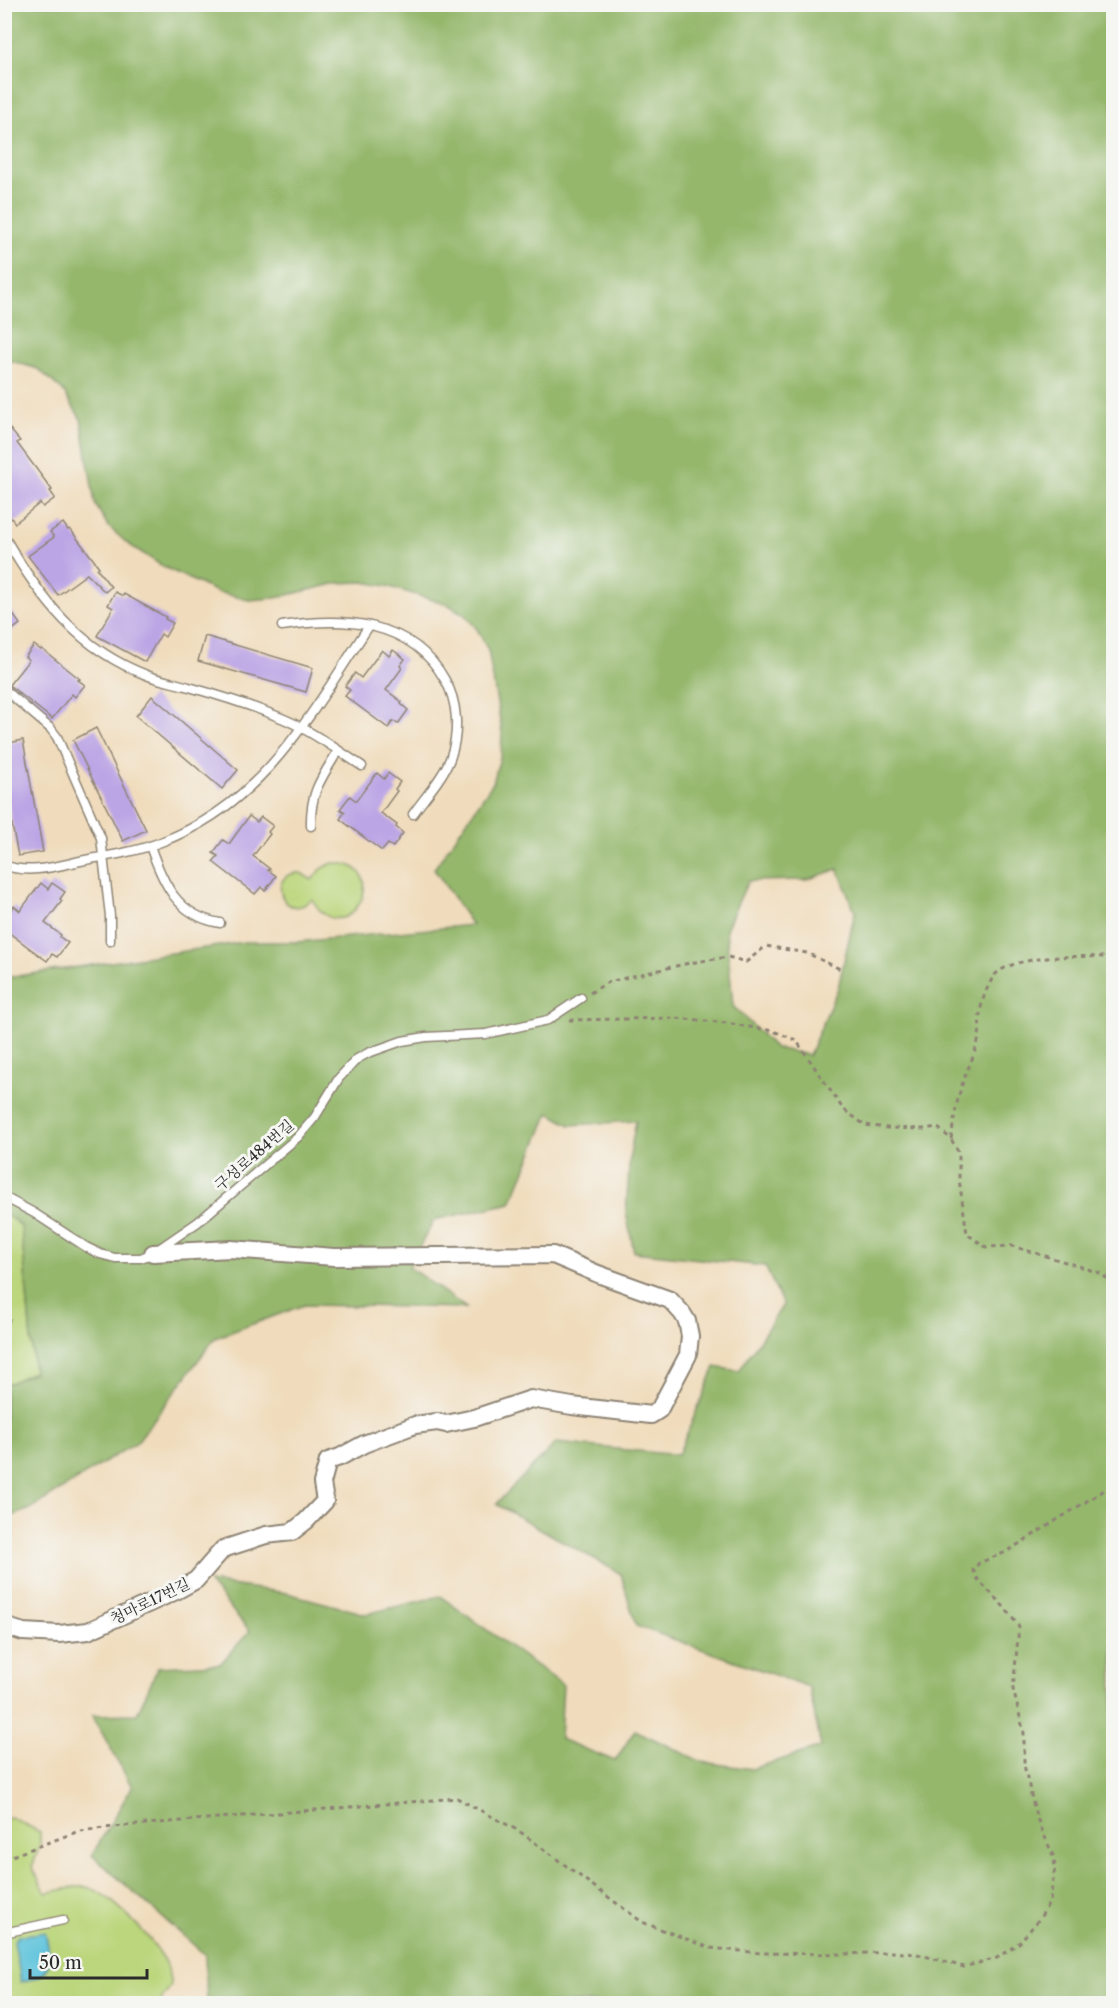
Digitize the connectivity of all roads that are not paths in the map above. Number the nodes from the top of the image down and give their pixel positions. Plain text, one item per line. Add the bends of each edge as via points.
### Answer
1 (4, 536) edge
2 (282, 626) dead end
3 (369, 626) junction
4 (4, 689) edge
5 (301, 727) junction
6 (338, 751) junction
7 (362, 766) dead end
8 (413, 814) dead end
9 (311, 826) dead end
10 (150, 846) junction
11 (104, 857) junction
12 (4, 865) edge
13 (220, 923) dead end
14 (110, 941) dead end
15 (581, 998) road end
16 (4, 1197) edge
17 (153, 1253) junction
18 (4, 1315) edge
19 (5, 1320) edge
20 (4, 1626) edge
21 (63, 1920) dead end
22 (4, 1933) edge

1 - 5 lane via 56,613 97,650 150,676 247,705
2 - 3 lane via 333,621
3 - 5 lane
3 - 8 lane via 396,634 426,653 452,693 455,730 450,760
4 - 11 lane via 57,737 101,838
5 - 6 lane
5 - 10 lane via 271,767 231,803 195,826
6 - 7 lane
6 - 9 lane via 313,796
10 - 11 lane
10 - 13 lane via 161,874 183,907 200,918
11 - 12 lane via 33,870
11 - 14 lane
15 - 17 lane, 구성로484번길 via 548,1020 486,1034 426,1036 357,1059 298,1137 198,1222
16 - 17 lane, 구성로484번길 via 100,1254 129,1259
17 - 20 street, 청마로17번길 via 231,1249 334,1257 554,1255 670,1300 687,1321 688,1355 659,1410 651,1415 531,1399 474,1418 416,1425 328,1461 322,1483 325,1501 306,1521 292,1532 266,1535 223,1549 196,1580 176,1591 88,1631 23,1632
18 - 19 lane
21 - 22 lane

